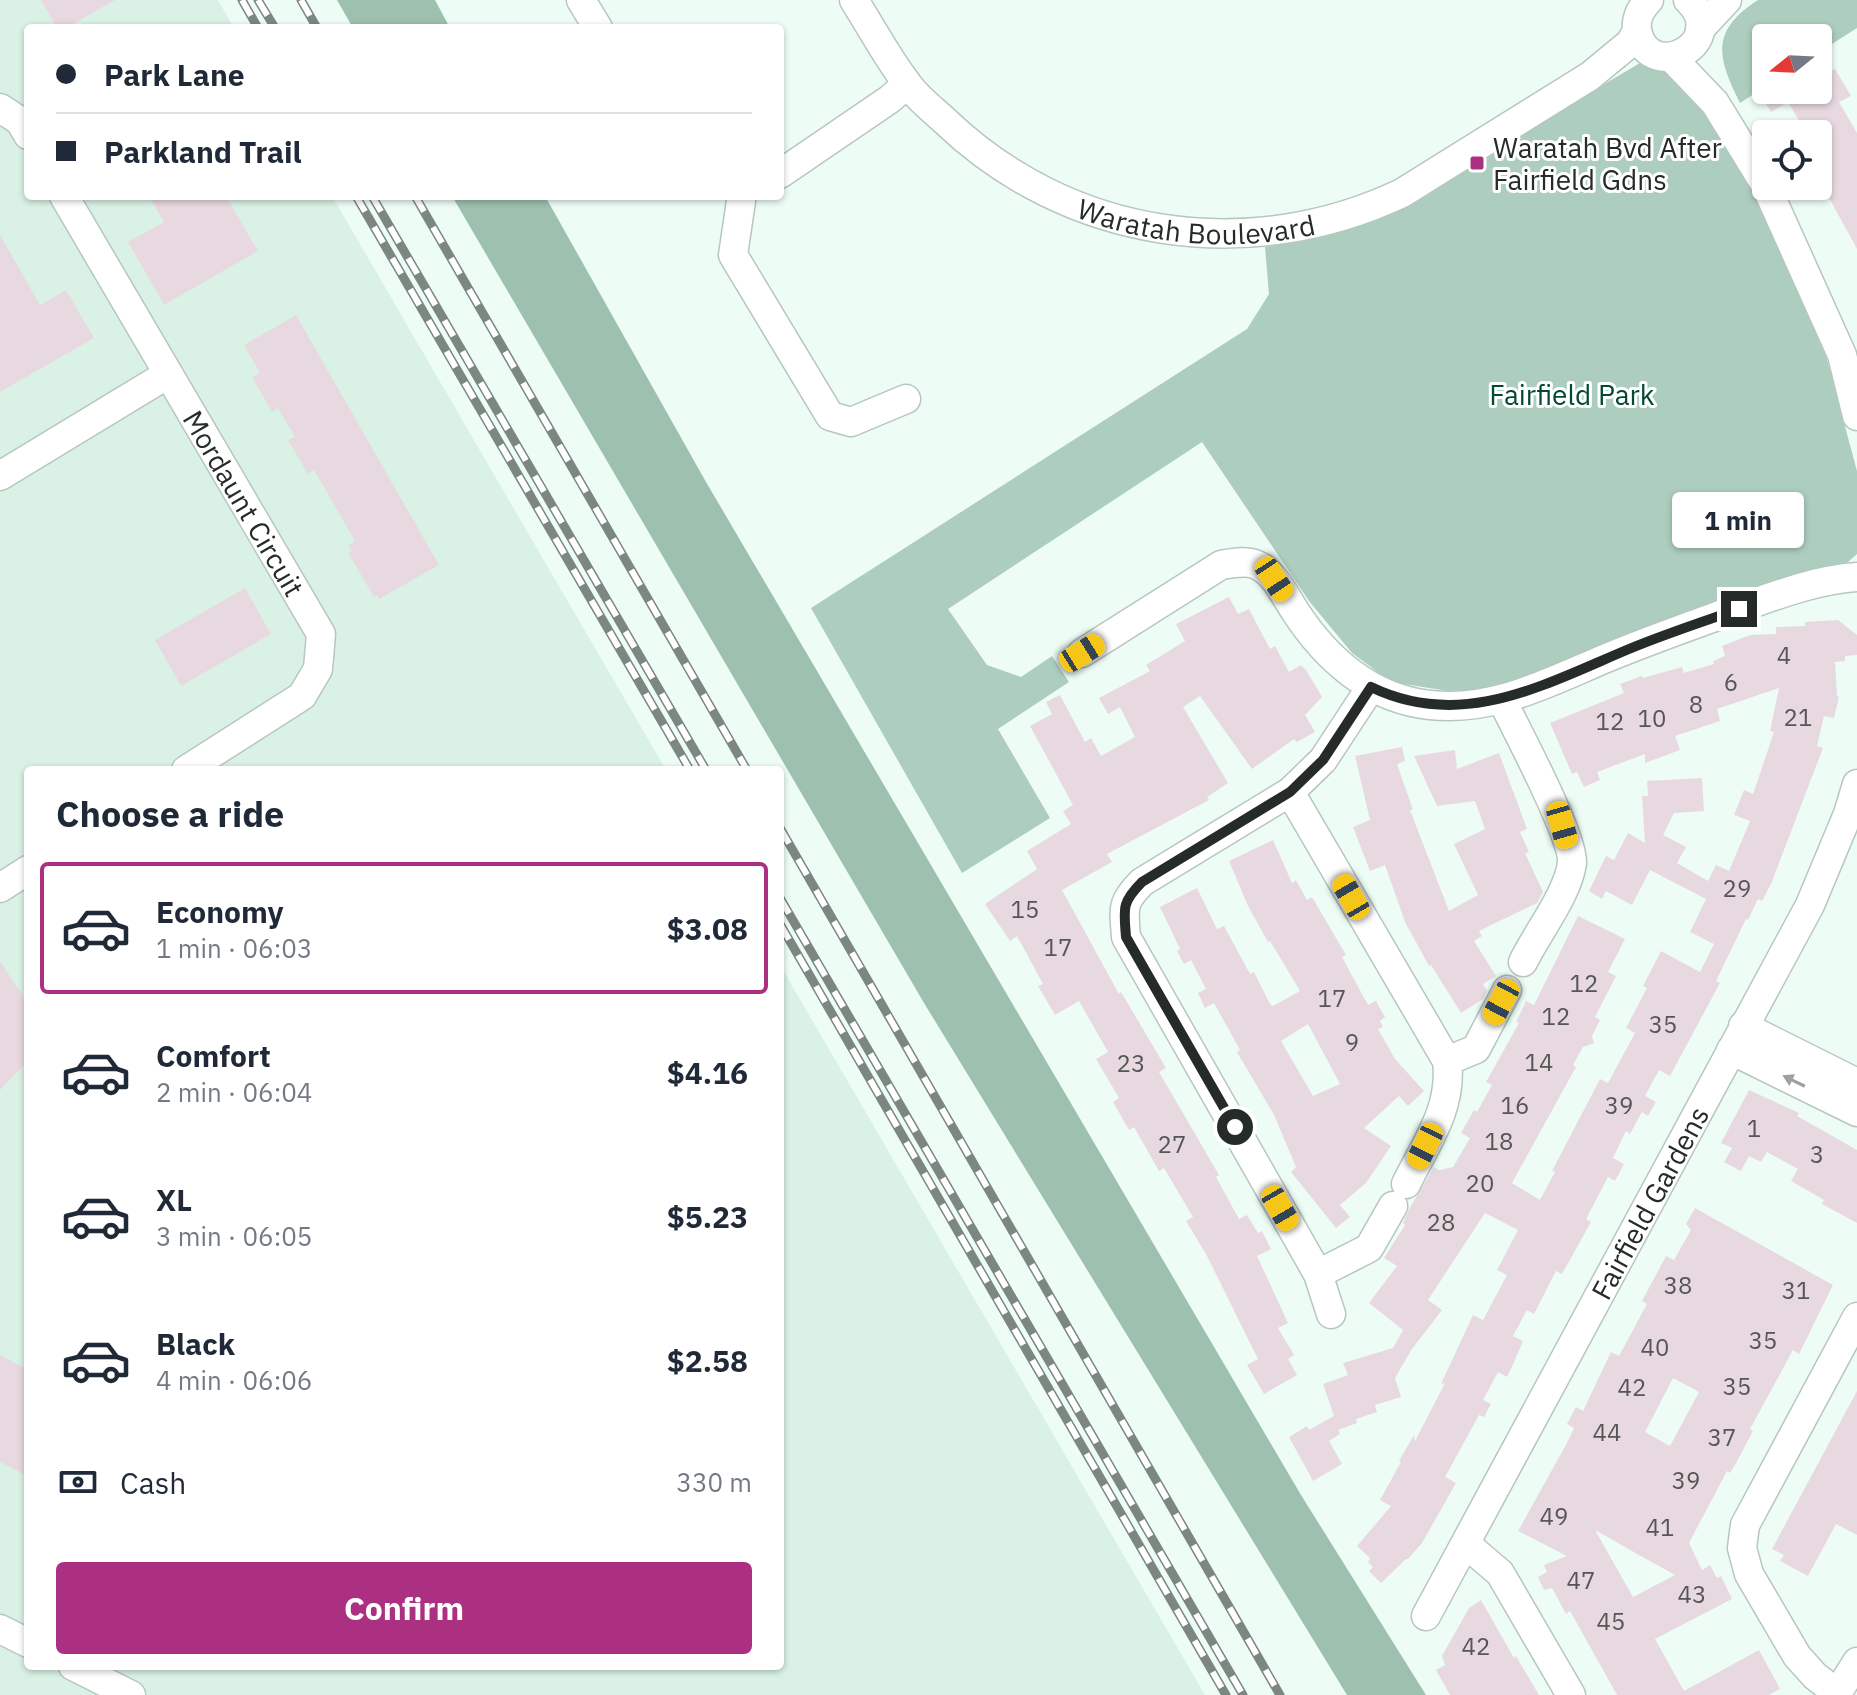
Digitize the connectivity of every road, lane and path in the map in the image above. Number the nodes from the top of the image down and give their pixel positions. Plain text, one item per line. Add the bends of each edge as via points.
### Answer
1 (581, 0) edge
2 (854, 0) edge
3 (1688, 0) edge
4 (1727, 0) edge
5 (1641, 10) edge
6 (596, 24) edge
7 (1698, 36) junction
8 (1665, 56) junction
9 (1590, 76) junction
10 (907, 84) junction
11 (1715, 103) junction
12 (0, 108) edge
13 (24, 128) edge
14 (1752, 163) edge
15 (784, 171) edge
16 (66, 200) edge
17 (737, 200) edge
18 (1772, 200) edge
19 (168, 374) junction
20 (906, 399) dead end
21 (1857, 416) edge
22 (0, 476) edge
23 (1857, 577) edge
24 (1082, 653) dead end
25 (1371, 687) junction
26 (1502, 700) junction
27 (192, 766) edge
28 (1857, 784) edge
29 (1290, 792) junction
30 (24, 873) edge
31 (0, 888) edge
32 (1523, 962) dead end
33 (1507, 990) dead end
34 (1737, 1038) junction
35 (1447, 1061) junction
36 (1857, 1083) edge
37 (1857, 1112) edge
38 (1318, 1274) junction
39 (1331, 1314) dead end
40 (1857, 1317) edge
41 (1467, 1545) junction
42 (1426, 1616) dead end
43 (0, 1629) edge
44 (24, 1641) edge
45 (1857, 1662) edge
46 (81, 1670) edge
47 (1836, 1694) edge
48 (131, 1695) edge
49 (1571, 1695) edge

1 - 6 street
2 - 10 street, Waratah Boulevard
3 - 7 street via 1698,13
4 - 7 street, Waratah Boulevard
5 - 8 street, Waratah Boulevard via 1645,47
5 - 9 street, Waratah Boulevard via 1630,43
7 - 8 street, Waratah Boulevard via 1689,50
7 - 11 street
8 - 9 street, Waratah Boulevard
8 - 11 street
9 - 10 street, Waratah Boulevard via 1423,182 1377,205 1289,229 1212,234 1120,220 1047,194 971,147
10 - 15 street
11 - 14 street
12 - 13 street
16 - 19 street, Mordaunt Circuit
17 - 20 street via 733,255 830,416 851,422
18 - 21 street via 1842,355
19 - 22 street
19 - 27 street, Mordaunt Circuit via 321,634 318,669 302,696
23 - 26 street via 1799,587
24 - 25 street via 1221,565 1241,562 1258,565 1274,579 1340,666
25 - 26 street via 1430,705
25 - 29 street via 1323,760
26 - 32 street via 1562,825 1572,861 1564,887
28 - 34 street, Fairfield Gardens via 1810,905
29 - 35 street
29 - 38 street via 1142,882 1127,897 1124,915 1126,937
30 - 31 street
33 - 35 street via 1476,1049
34 - 36 street
37 -> 34 street
34 - 41 street, Fairfield Gardens
35 - 38 street via 1445,1105 1369,1248
38 - 39 street
40 - 47 street via 1745,1525 1742,1548 1749,1574 1797,1656
41 - 42 street, Fairfield Gardens
41 - 49 street via 1500,1573
43 - 44 street
45 - 47 street
46 - 48 street

